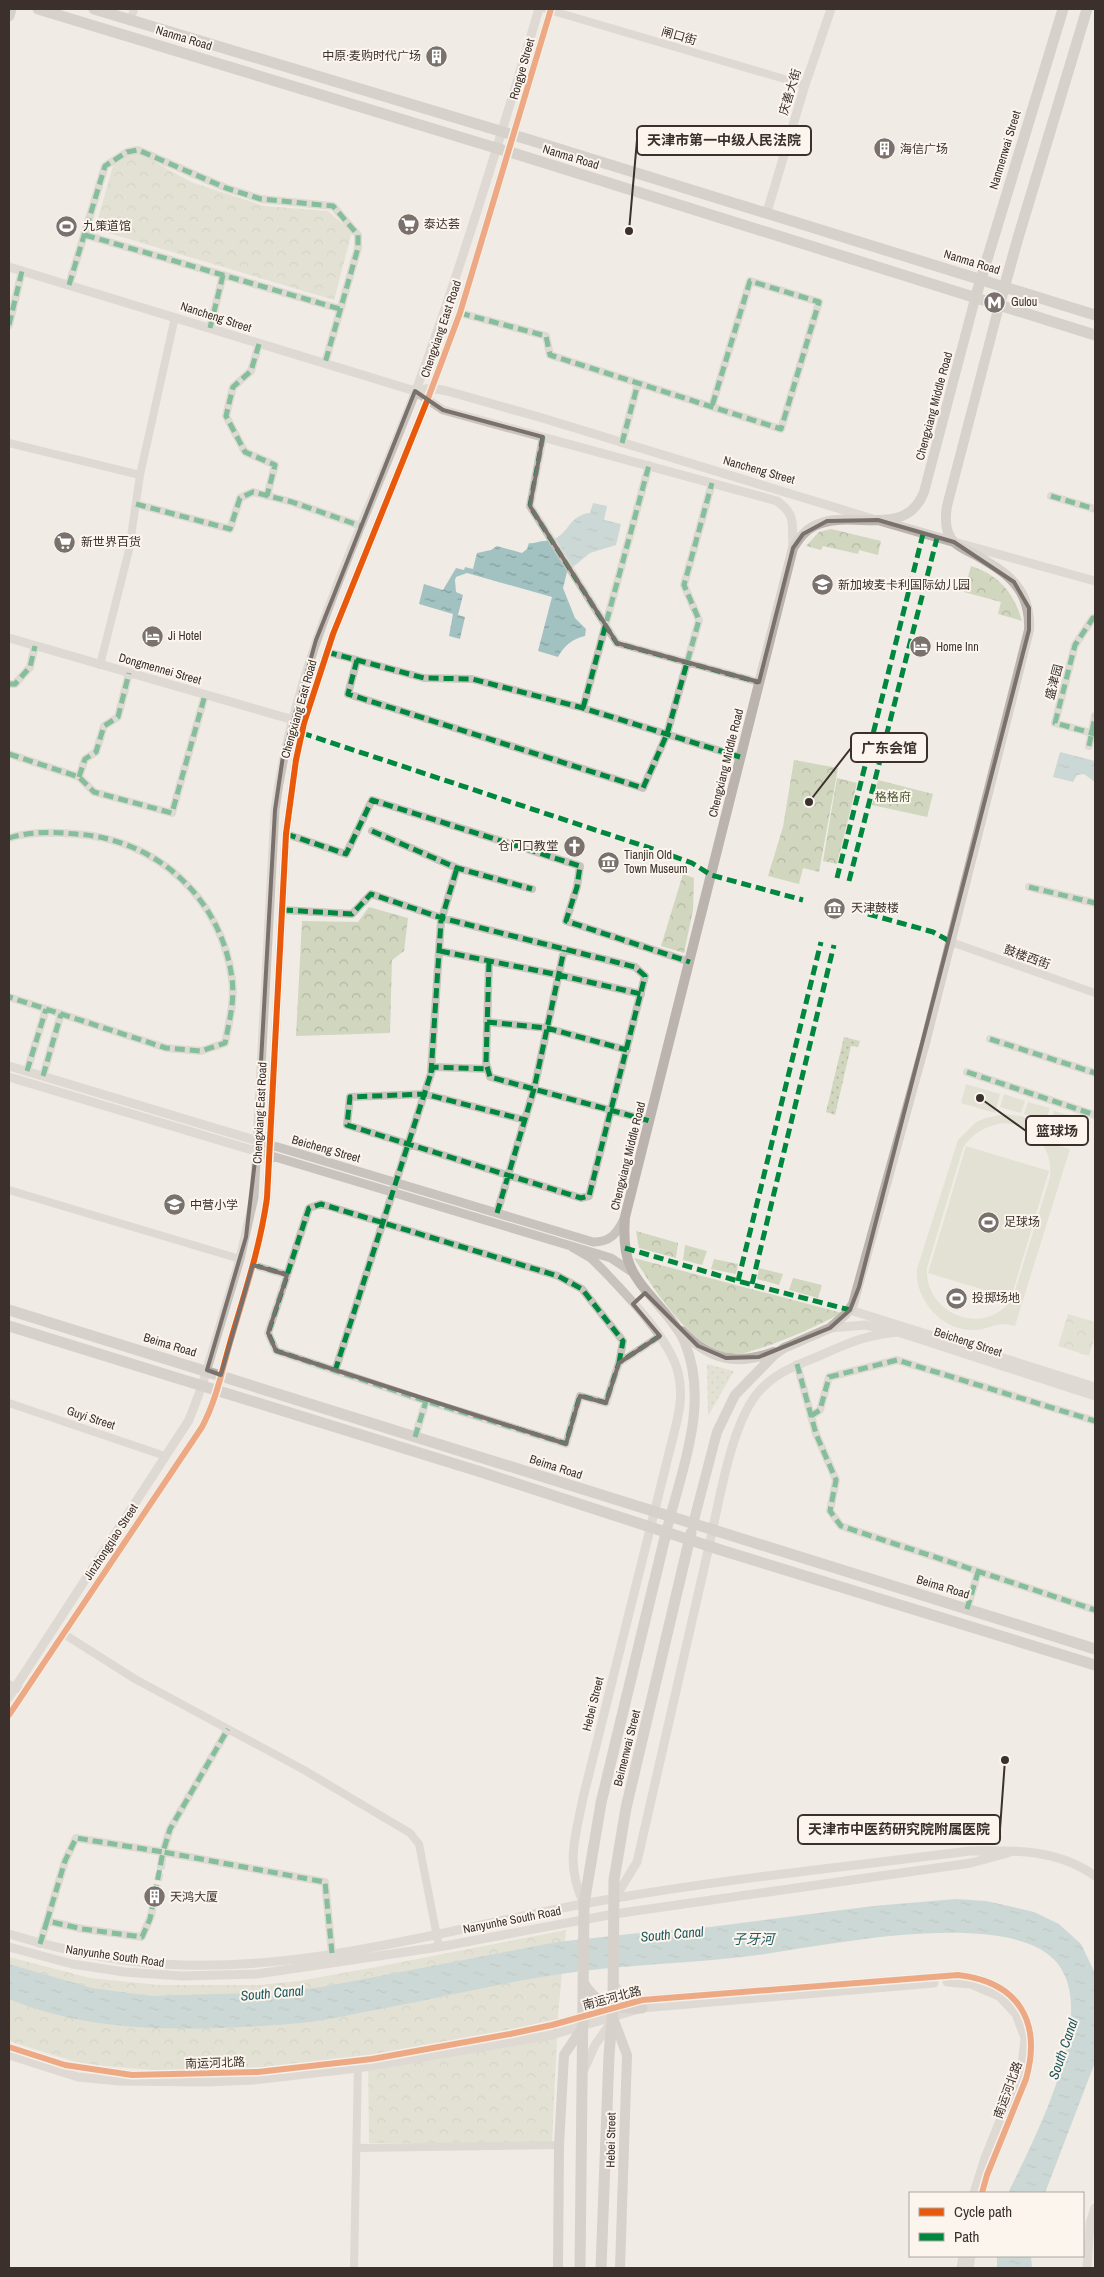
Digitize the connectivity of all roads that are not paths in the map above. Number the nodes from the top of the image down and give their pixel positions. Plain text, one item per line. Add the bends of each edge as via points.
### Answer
1 (11, 9) edge
2 (38, 9) edge
3 (94, 9) edge
4 (539, 9) edge
5 (549, 9) edge
6 (831, 9) edge
7 (1063, 9) edge
8 (1087, 9) edge
9 (133, 14) edge
10 (9, 16) edge
11 (805, 85) junction
12 (501, 131) junction
13 (514, 135) junction
14 (496, 148) junction
15 (510, 152) junction
16 (767, 212) junction
17 (85, 235) junction
18 (9, 267) edge
19 (22, 271) junction
20 (223, 276) junction
21 (981, 280) junction
22 (69, 285) junction
23 (1005, 287) junction
24 (975, 299) junction
25 (1000, 306) junction
26 (340, 310) junction
27 (460, 313) junction
28 (1095, 315) edge
29 (175, 318) junction
30 (9, 325) edge
31 (210, 328) junction
32 (1095, 335) edge
33 (259, 344) junction
34 (325, 364) junction
35 (638, 383) junction
36 (432, 388) junction
37 (415, 391) junction
38 (428, 401) junction
39 (712, 406) junction
40 (543, 437) junction
41 (622, 442) junction
42 (9, 443) edge
43 (650, 465) junction
44 (140, 475) junction
45 (712, 483) junction
46 (267, 496) junction
47 (1051, 496) dead end
48 (136, 504) junction
49 (1095, 509) edge
50 (878, 520) junction
51 (361, 526) junction
52 (954, 542) junction
53 (793, 548) junction
54 (1095, 581) edge
55 (1095, 618) edge
56 (606, 627) junction
57 (9, 638) edge
58 (35, 646) junction
59 (327, 652) junction
60 (357, 660) junction
61 (688, 663) junction
62 (100, 665) junction
63 (129, 673) junction
64 (759, 682) junction
65 (9, 684) edge
66 (205, 695) junction
67 (583, 708) junction
68 (1095, 716) edge
69 (291, 719) junction
70 (304, 723) junction
71 (1093, 733) edge
72 (667, 734) junction
73 (1089, 746) dead end
74 (9, 754) edge
75 (740, 757) junction
76 (79, 777) junction
77 (372, 832) dead end
78 (286, 834) junction
79 (9, 838) edge
80 (457, 868) junction
81 (1029, 887) dead end
82 (532, 889) dead end
83 (1095, 903) edge
84 (283, 910) junction
85 (442, 918) junction
86 (951, 942) junction
87 (564, 950) junction
88 (440, 951) junction
89 (490, 962) junction
90 (690, 962) junction
91 (559, 974) junction
92 (641, 994) junction
93 (1095, 994) edge
94 (9, 997) edge
95 (46, 1009) junction
96 (62, 1014) junction
97 (487, 1022) junction
98 (547, 1028) junction
99 (990, 1039) dead end
100 (627, 1050) junction
101 (9, 1066) edge
102 (433, 1067) junction
103 (488, 1069) junction
104 (28, 1071) junction
105 (968, 1072) dead end
106 (1095, 1073) edge
107 (43, 1076) junction
108 (9, 1077) edge
109 (534, 1089) junction
110 (424, 1094) junction
111 (612, 1111) junction
112 (1095, 1115) edge
113 (525, 1120) junction
114 (650, 1121) junction
115 (256, 1142) junction
116 (269, 1145) junction
117 (409, 1145) junction
118 (256, 1152) junction
119 (269, 1156) junction
120 (508, 1176) junction
121 (395, 1187) junction
122 (9, 1190) edge
123 (497, 1213) junction
124 (625, 1216) junction
125 (382, 1222) junction
126 (572, 1247) junction
127 (240, 1258) junction
128 (253, 1265) junction
129 (632, 1272) junction
130 (287, 1275) junction
131 (9, 1310) edge
132 (850, 1310) junction
133 (669, 1318) junction
134 (9, 1326) edge
135 (830, 1328) junction
136 (898, 1332) junction
137 (660, 1336) junction
138 (784, 1348) junction
139 (619, 1363) junction
140 (796, 1364) junction
141 (207, 1370) junction
142 (335, 1371) junction
143 (221, 1375) junction
144 (202, 1386) junction
145 (1095, 1387) edge
146 (216, 1390) junction
147 (1095, 1396) edge
148 (426, 1401) junction
149 (9, 1403) edge
150 (811, 1416) junction
151 (1095, 1421) edge
152 (371, 1423) junction
153 (367, 1437) junction
154 (415, 1437) junction
155 (166, 1456) junction
156 (655, 1512) junction
157 (670, 1517) junction
158 (693, 1524) junction
159 (650, 1528) junction
160 (712, 1530) junction
161 (666, 1532) junction
162 (689, 1540) junction
163 (709, 1546) junction
164 (978, 1572) junction
165 (967, 1609) junction
166 (1095, 1610) edge
167 (64, 1634) junction
168 (1095, 1649) edge
169 (1095, 1665) edge
170 (12, 1685) edge
171 (25, 1692) junction
172 (9, 1697) edge
173 (9, 1715) edge
174 (228, 1729) junction
175 (1019, 1850) junction
176 (163, 1852) junction
177 (161, 1866) tunnel mouth
178 (1095, 1876) edge
179 (615, 1898) junction
180 (584, 1904) junction
181 (614, 1914) junction
182 (151, 1916) tunnel mouth
183 (47, 1921) junction
184 (585, 1924) junction
185 (9, 1934) edge
186 (436, 1934) junction
187 (40, 1944) junction
188 (9, 1947) edge
189 (439, 1947) junction
190 (332, 1953) junction
191 (613, 1981) junction
192 (583, 1982) junction
193 (642, 2004) junction
194 (615, 2014) junction
195 (584, 2021) junction
196 (9, 2047) edge
197 (9, 2055) edge
198 (358, 2064) junction
199 (583, 2071) junction
200 (559, 2145) junction
201 (357, 2148) junction
202 (974, 2192) edge
203 (982, 2192) edge
204 (1095, 2208) edge
205 (354, 2268) edge
206 (558, 2268) edge
207 (580, 2268) edge
208 (601, 2268) edge
209 (620, 2268) edge
210 (1087, 2268) edge

1 - 10 main road
2 - 14 main road, Nanma Road
3 - 9 main road, Nanma Road
4 - 12 street, Rongye Street
5 - 11 street, 闸口街
5 - 13 street, Rongye Street
6 - 11 street, 庆善大街
7 - 21 main road, Nanmenwai Street
8 - 23 main road
9 - 12 main road, Nanma Road
11 - 16 street, 庆善大街
12 - 13 main road, Nanma Road
12 - 14 street, Chengxiang East Road
13 - 15 street, Chengxiang East Road
13 - 16 main road, Nanma Road
14 - 15 main road, Nanma Road
14 - 37 street, Chengxiang East Road
15 - 24 main road, Nanma Road
15 - 27 street, Chengxiang East Road
16 - 21 main road, Nanma Road
17 - 20 street
17 - 22 street
17 - 26 street via 105,166 127,152 138,150 226,188 261,199 333,206 358,234 358,248
18 - 19 street, Nancheng Street
19 - 22 street, Nancheng Street
19 - 30 street
20 - 26 street
20 - 31 street
21 - 23 main road, Nanma Road
21 - 24 main road, Nanmenwai Street
22 - 29 street, Nancheng Street
23 - 25 main road
23 - 28 main road, Nanma Road
24 - 25 main road, Nanma Road
24 - 50 main road, Chengxiang Middle Road via 921,499 905,515
25 - 32 main road, Nanma Road
25 - 52 main road via 947,506 946,526
26 - 34 street
27 - 35 street via 546,336 550,355
27 - 36 street, Chengxiang East Road
29 - 31 street, Nancheng Street
29 - 44 street
31 - 33 street, Nancheng Street
33 - 34 street, Nancheng Street
33 - 46 street via 251,371 233,387 226,416 244,452 275,465
34 - 37 street, Nancheng Street
35 - 39 street
35 - 41 street
36 - 37 street, Nancheng Street
36 - 38 street, Chengxiang East Road
36 - 41 street, Nancheng Street
37 - 38 street, Nancheng Street
37 - 51 street, Chengxiang East Road
38 - 40 street, Nancheng Street via 443,410
38 - 59 street, Chengxiang East Road
39 - 39 street via 750,281 819,302 781,429
40 - 43 street, Nancheng Street
40 - 56 street via 530,506
41 - 50 street, Nancheng Street
42 - 44 street
43 - 45 street, Nancheng Street
43 - 56 street
44 - 48 street
45 - 53 street, Nancheng Street via 784,506 793,519
45 - 61 street via 684,585 698,620
46 - 48 street via 253,492 240,498 230,529
46 - 51 street
47 - 49 street
48 - 62 street via 129,550
50 - 52 main road, Nancheng Street
50 - 53 main road, Chengxiang Middle Road via 827,521 804,534
51 - 69 street, Chengxiang East Road via 319,631
52 - 54 street, Nancheng Street
52 - 86 main road, Chengxiang Middle Road via 996,566 1014,582 1025,598 1030,630
53 - 64 main road, Chengxiang Middle Road
55 - 71 street, 盛津园 via 1075,645 1055,723
56 - 61 street via 617,643
56 - 67 street
57 - 58 street, Dongmennei Street
58 - 62 street, Dongmennei Street
58 - 65 street via 30,667 15,684
59 - 60 street
59 - 70 street, Chengxiang East Road
60 - 67 street via 424,678 472,679
60 - 72 street via 348,694 643,788
61 - 64 street
61 - 72 street
62 - 63 street, Dongmennei Street
63 - 66 street, Dongmennei Street
63 - 76 street via 118,717 104,726 96,752 85,759
64 - 75 main road, Chengxiang Middle Road
66 - 69 street, Dongmennei Street
66 - 76 street via 172,813 94,792
67 - 72 street
68 - 71 street
69 - 70 street, Dongmennei Street
69 - 115 street, Chengxiang East Road via 275,810
70 - 78 street, Chengxiang East Road
71 - 73 street
72 - 75 street
74 - 76 street
75 - 90 main road, Chengxiang Middle Road
77 - 80 street
78 - 84 street, Chengxiang East Road
78 - 90 street via 346,854 372,800 427,817 580,866 566,921
79 - 96 street via 29,834 84,834 104,837 139,850 160,862 191,888 206,906 226,950 233,980 233,1001 225,1043 201,1052 166,1048
80 - 82 street
80 - 85 street
81 - 83 street
84 - 85 street via 352,914 371,894
84 - 116 street, Chengxiang East Road
85 - 87 street
85 - 88 street
86 - 93 street, 鼓楼西街
86 - 132 main road, Chengxiang Middle Road
87 - 91 street
87 - 92 street via 635,967 646,976
88 - 89 street
88 - 102 street
89 - 91 street
89 - 97 street
90 - 114 main road, Chengxiang Middle Road
91 - 92 street
91 - 98 street
92 - 100 street
94 - 95 street
95 - 96 street
95 - 104 street
96 - 107 street
97 - 98 street
97 - 103 street
98 - 100 street
98 - 109 street
99 - 106 street
100 - 111 street
101 - 104 street, Beicheng Street
102 - 103 street
102 - 110 street
103 - 109 street via 490,1077
104 - 107 street, Beicheng Street
105 - 112 street
107 - 115 street, Beicheng Street
108 - 118 street, Beicheng Street
109 - 111 street
109 - 113 street
110 - 113 street
110 - 117 street
110 - 117 street via 350,1097 347,1125
111 - 114 street
111 - 120 street via 589,1196 581,1198
113 - 120 street
114 - 124 main road, Chengxiang Middle Road
115 - 116 street, Beicheng Street
115 - 118 street, Chengxiang East Road
116 - 119 street, Chengxiang East Road
116 - 121 street, Beicheng Street
117 - 120 street
117 - 121 street
118 - 119 street, Beicheng Street
118 - 127 street, Chengxiang East Road via 254,1197
119 - 121 street, Beicheng Street
119 - 128 street, Chengxiang East Road via 264,1216
120 - 123 street
121 - 123 street, Beicheng Street
121 - 125 street
121 - 126 street, Beicheng Street
122 - 127 street
123 - 124 street, Beicheng Street via 599,1242 615,1235
124 - 129 main road, Chengxiang Middle Road via 624,1248
125 - 130 street via 321,1204 309,1208
125 - 139 street via 558,1276 582,1288 623,1341
125 - 142 street
126 - 129 street, Beicheng Street via 611,1258
126 - 137 street, Hebei Street via 601,1268
127 - 141 street, Chengxiang East Road
128 - 130 street
128 - 143 street, Chengxiang East Road
129 - 133 main road, Chengxiang Middle Road
130 - 142 street via 268,1333 276,1351
131 - 141 main road, Beima Road
132 - 135 main road, Chengxiang Middle Road
132 - 145 street, Beicheng Street
133 - 138 main road, Chengxiang Middle Road via 698,1346 719,1357 748,1360
133 - 157 main road, Chengxiang Middle Road via 688,1350 696,1396 692,1432
134 - 144 main road
135 - 136 street, Beicheng Street via 865,1325
135 - 138 main road, Chengxiang Middle Road
136 - 140 street via 858,1338
136 - 147 street, Beicheng Street
137 - 139 street
137 - 156 street, Hebei Street via 676,1366 681,1397
138 - 158 main road, Chengxiang Middle Road via 752,1376 727,1407 717,1432
139 - 148 street via 606,1403 580,1396 566,1444
140 - 150 street
140 - 160 street via 767,1383 744,1413
141 - 143 main road, Beima Road
141 - 144 street, Chengxiang East Road
142 - 148 street
143 - 146 street, Jinzhongqiao Street
143 - 152 main road, Beima Road
144 - 146 main road
144 - 155 street, Jinzhongqiao Street via 189,1420
146 - 153 main road
146 - 167 street, Jinzhongqiao Street via 202,1427
148 - 154 street
149 - 155 street, Guyi Street
150 - 151 street via 820,1410 829,1377 897,1360
150 - 164 street via 836,1480 830,1511 841,1526
152 - 153 main road
152 - 154 main road, Beima Road
153 - 159 main road
154 - 156 main road, Beima Road
155 - 170 street, Jinzhongqiao Street
156 - 157 main road, Beima Road
156 - 159 street, Hebei Street
157 - 158 main road, Beima Road
157 - 161 main road, Chengxiang Middle Road
158 - 160 main road, Beima Road
158 - 162 main road, Beimenwai Street
159 - 161 main road
159 - 180 street, Hebei Street via 574,1846 572,1868 575,1885
160 - 163 street
160 - 165 main road, Beima Road
161 - 162 main road
161 - 180 main road, Beimenwai Street via 601,1803
162 - 163 main road
162 - 179 main road, Beimenwai Street via 625,1816 614,1880
163 - 169 main road
163 - 179 street via 636,1862
164 - 165 street
164 - 166 street
165 - 168 main road, Beima Road
167 - 171 street, Jinzhongqiao Street
167 - 174 street via 135,1679
170 - 171 street
170 - 172 street, Jinzhongqiao Street
171 - 173 street, Jinzhongqiao Street
174 - 176 street via 170,1829
174 - 186 street via 410,1833 419,1844
175 - 178 street, Nanyunhe South Road via 1051,1855
175 - 179 street, Nanyunhe South Road via 970,1851
175 - 181 street, Nanyunhe South Road via 972,1863
176 - 177 street
176 - 183 street via 76,1838 65,1861
176 - 190 street via 325,1882
179 - 180 street, Nanyunhe South Road
179 - 181 main road, Beimenwai Street
180 - 184 main road, Beimenwai Street
180 - 186 street, Nanyunhe South Road
181 - 184 street, Nanyunhe South Road
181 - 191 main road, Beimenwai Street
182 - 183 street via 142,1937
183 - 187 street
184 - 189 street, Nanyunhe South Road
184 - 192 main road
185 - 187 street, Nanyunhe South Road
186 - 189 street
186 - 190 street, Nanyunhe South Road
187 - 190 street, Nanyunhe South Road via 121,1961 179,1965 250,1964
188 - 189 street, Nanyunhe South Road via 96,1968 182,1976 278,1972
191 - 193 street via 624,1996
191 - 194 main road, Hebei Street
192 - 194 main road via 594,1998
192 - 195 main road
193 - 194 main road
193 - 202 street, 南运河北路 via 958,1981 986,1988 1016,2014 1024,2038 1024,2051 1020,2072
193 - 203 street, 南运河北路 via 958,1975 981,1979 996,1986 1025,2014 1032,2033 1032,2054 1026,2079
194 - 195 street, 南运河北路
194 - 199 street
194 - 208 main road, Hebei Street
194 - 209 main road, Hebei Street via 627,2056
195 - 198 street, 南运河北路 via 552,2035
195 - 199 main road
195 - 200 main road via 564,2055
196 - 198 street, 南运河北路 via 66,2065 132,2075 258,2072
197 - 198 street, 南运河北路 via 78,2076 119,2082 254,2080
198 - 201 street
199 - 207 main road
200 - 201 street
200 - 206 main road
201 - 205 street
204 - 210 street via 1090,2223

